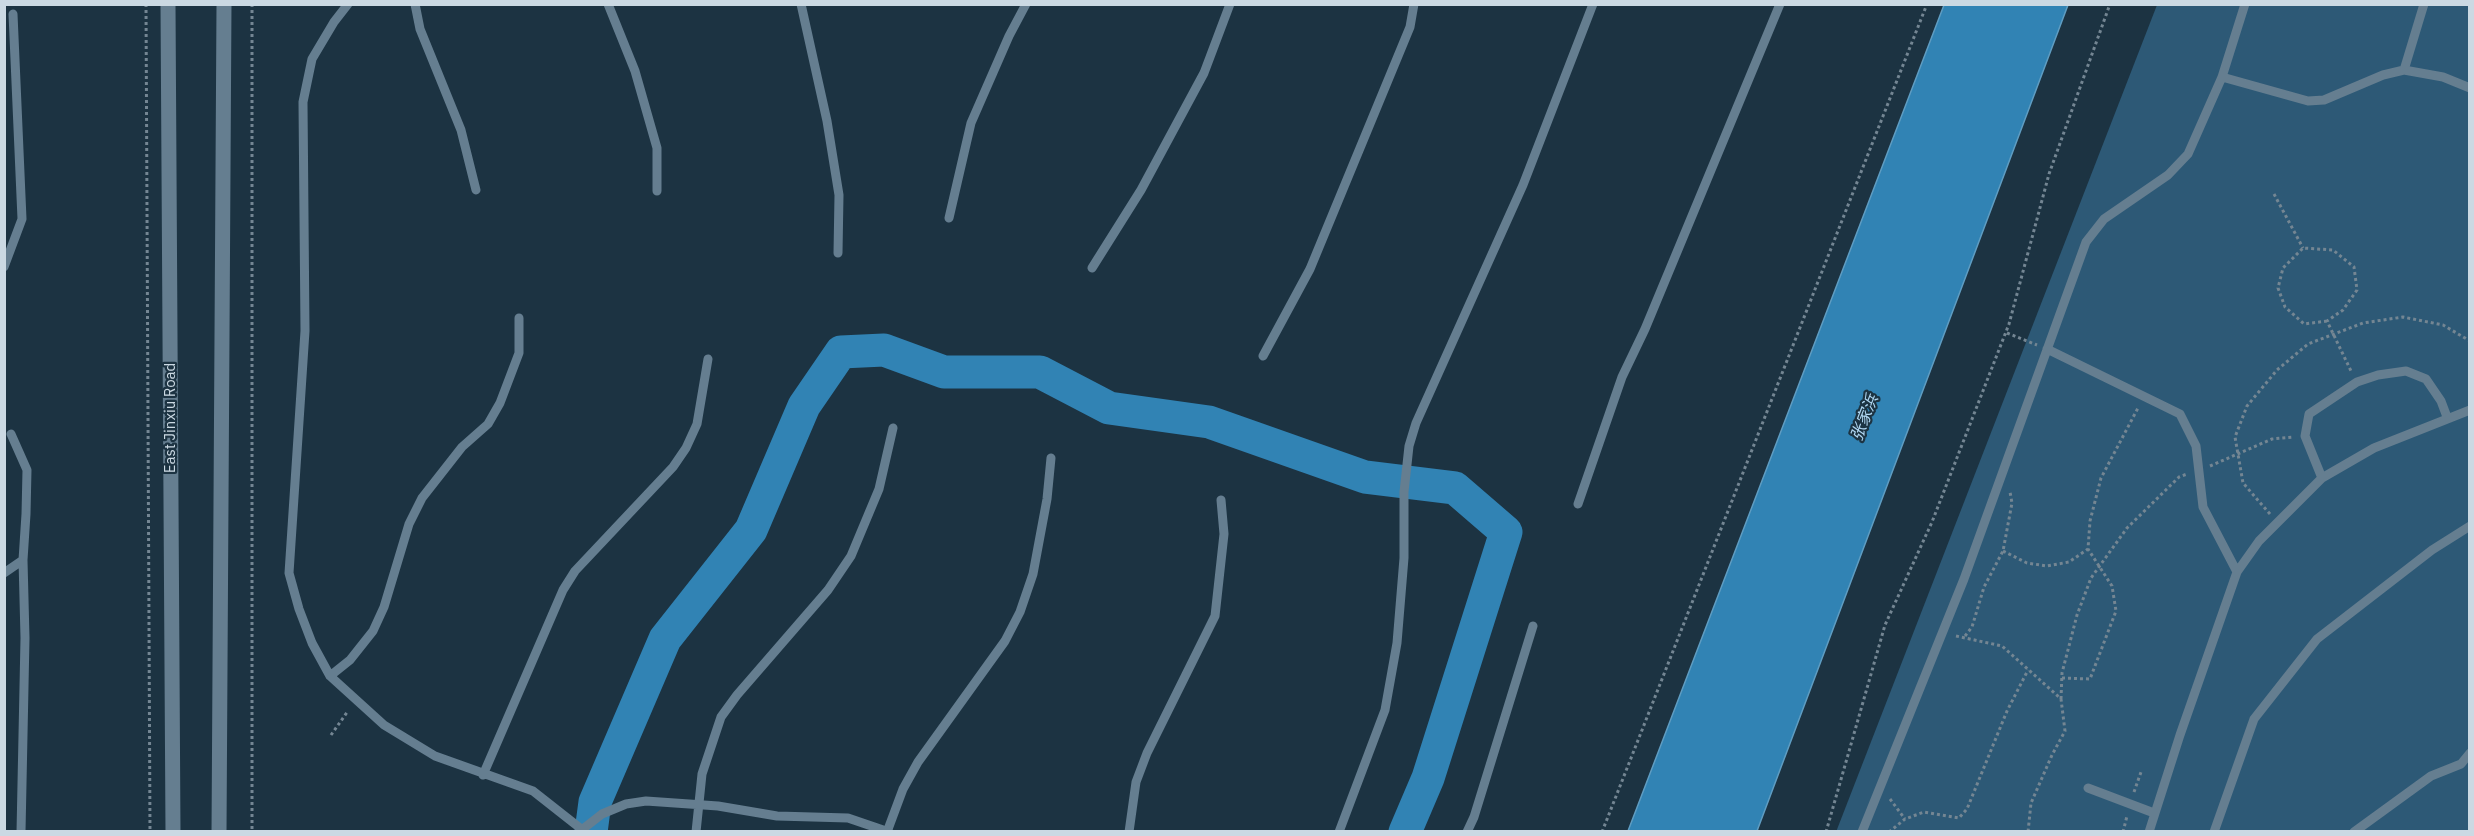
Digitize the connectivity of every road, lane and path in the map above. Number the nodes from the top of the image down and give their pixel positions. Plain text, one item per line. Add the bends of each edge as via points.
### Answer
1 (146, 4) edge
2 (168, 4) edge
3 (224, 4) edge
4 (252, 4) edge
5 (348, 4) edge
6 (415, 4) edge
7 (608, 4) edge
8 (801, 4) edge
9 (1026, 4) edge
10 (1230, 4) edge
11 (1414, 4) edge
12 (1593, 4) edge
13 (1780, 4) edge
14 (1927, 4) edge
15 (2110, 4) edge
16 (2245, 4) edge
17 (2424, 4) edge
18 (13, 14) dead end
19 (2404, 70) junction
20 (2222, 77) junction
21 (2469, 88) edge
22 (476, 190) dead end
23 (657, 191) dead end
24 (2274, 194) dead end
25 (949, 218) dead end
26 (2303, 248) junction
27 (838, 253) dead end
28 (4, 267) edge
29 (1092, 268) dead end
30 (519, 318) dead end
31 (2327, 321) junction
32 (2006, 332) junction
33 (2334, 334) junction
34 (2469, 341) edge
35 (2047, 349) junction
36 (1263, 356) dead end
37 (708, 359) dead end
38 (2353, 376) dead end
39 (2145, 395) junction
40 (2469, 410) edge
41 (2447, 417) junction
42 (893, 428) dead end
43 (11, 434) dead end
44 (2305, 436) junction
45 (2238, 454) junction
46 (1051, 458) dead end
47 (2199, 470) junction
48 (1999, 476) junction
49 (2322, 478) junction
50 (1221, 500) dead end
51 (1578, 504) dead end
52 (2277, 521) junction
53 (2469, 526) edge
54 (2088, 549) junction
55 (2003, 551) junction
56 (23, 560) junction
57 (2100, 565) junction
58 (2237, 572) junction
59 (4, 573) edge
60 (1533, 626) dead end
61 (1942, 636) junction
62 (1965, 636) junction
63 (2028, 670) junction
64 (330, 676) junction
65 (2062, 678) dead end
66 (2061, 699) junction
67 (357, 701) junction
68 (331, 735) dead end
69 (2469, 753) edge
70 (483, 775) junction
71 (2088, 788) dead end
72 (1879, 792) junction
73 (698, 804) junction
74 (2154, 813) junction
75 (1905, 819) junction
76 (582, 827) edge
77 (21, 831) edge
78 (150, 831) edge
79 (173, 831) edge
80 (219, 831) edge
81 (252, 831) edge
82 (696, 831) edge
83 (888, 831) edge
84 (1129, 831) edge
85 (1339, 831) edge
86 (1467, 831) edge
87 (1602, 831) edge
88 (1827, 831) edge
89 (1862, 831) edge
90 (1889, 831) edge
91 (2028, 831) edge
92 (2149, 831) edge
93 (2214, 831) edge
94 (2354, 831) edge

1 - 78 path
2 - 79 main road, East Jinxiu Road
3 - 80 main road
4 - 81 path
5 - 64 lane via 312,59 303,102 305,331 289,573 307,632
6 - 22 lane via 420,29 462,130
7 - 23 lane via 635,71 657,148
8 - 27 lane via 839,195
9 - 25 lane via 971,123
10 - 29 lane via 1204,73 1141,190
11 - 36 lane via 1410,27 1310,270
12 - 85 lane via 1523,185 1416,423 1404,492 1398,632 1385,710
13 - 51 lane via 1622,377
14 - 87 path
15 - 32 path via 2049,174
16 - 20 lane
17 - 19 lane
18 - 28 lane via 21,219
19 - 20 lane via 2324,100 2308,100
19 - 21 lane via 2443,77
20 - 35 lane via 2188,154 2168,175 2104,219 2086,242
24 - 26 path
26 - 31 path via 2283,268 2278,288 2285,307 2304,324
26 - 31 path via 2333,250 2354,267 2357,290 2343,310
30 - 64 lane via 519,353 500,403 488,424 456,454 422,498 409,524 373,631 350,660
31 - 33 path
32 - 35 path
32 - 88 path via 1932,522 1885,625
33 - 34 path via 2363,323 2403,317 2443,325
33 - 38 path
33 - 45 path via 2308,344 2277,370 2247,406 2235,437
35 - 39 lane
35 - 48 lane
37 - 70 lane via 697,424 686,448 674,467 575,571 563,590
39 - 47 lane via 2180,414 2196,446
39 - 54 path via 2102,478 2090,521
40 - 41 lane
41 - 44 lane via 2426,379 2406,371 2396,372 2357,382 2330,398 2309,414
41 - 49 lane via 2374,448
42 - 73 lane via 879,489 851,556 828,590 721,717 702,774
43 - 56 lane via 27,470
44 - 45 path via 2272,439
44 - 49 lane
45 - 47 path
45 - 52 path via 2243,483
46 - 83 lane via 1033,574 1020,612 1005,641 918,762
47 - 57 path via 2180,477 2127,528
47 - 58 lane via 2203,507
48 - 55 path via 2009,485 2012,503
48 - 61 lane
49 - 52 lane
50 - 84 lane via 1224,534 1215,616 1147,753 1136,782
52 - 58 lane
53 - 93 lane via 2318,639 2254,719
54 - 55 path via 2069,562 2047,566 2027,563
54 - 57 path
55 - 62 path
56 - 59 lane
56 - 77 lane
57 - 65 path via 2112,586 2116,611 2090,679
57 - 66 path via 2077,615 2062,673
58 - 74 lane
60 - 86 lane
61 - 62 path
61 - 72 lane
62 - 63 path via 2002,645
63 - 66 path
63 - 75 path via 1967,809 1959,818 1924,812
64 - 67 lane
66 - 91 path via 2066,731 2031,803
67 - 68 path
67 - 70 lane via 384,725 435,756
69 - 94 lane via 2461,764 2431,776
70 - 76 lane via 533,791
71 - 74 lane
72 - 75 path via 1891,799
72 - 89 lane
73 - 76 lane via 626,804
73 - 82 lane
73 - 83 lane via 777,816 848,818
74 - 92 lane
75 - 90 path

